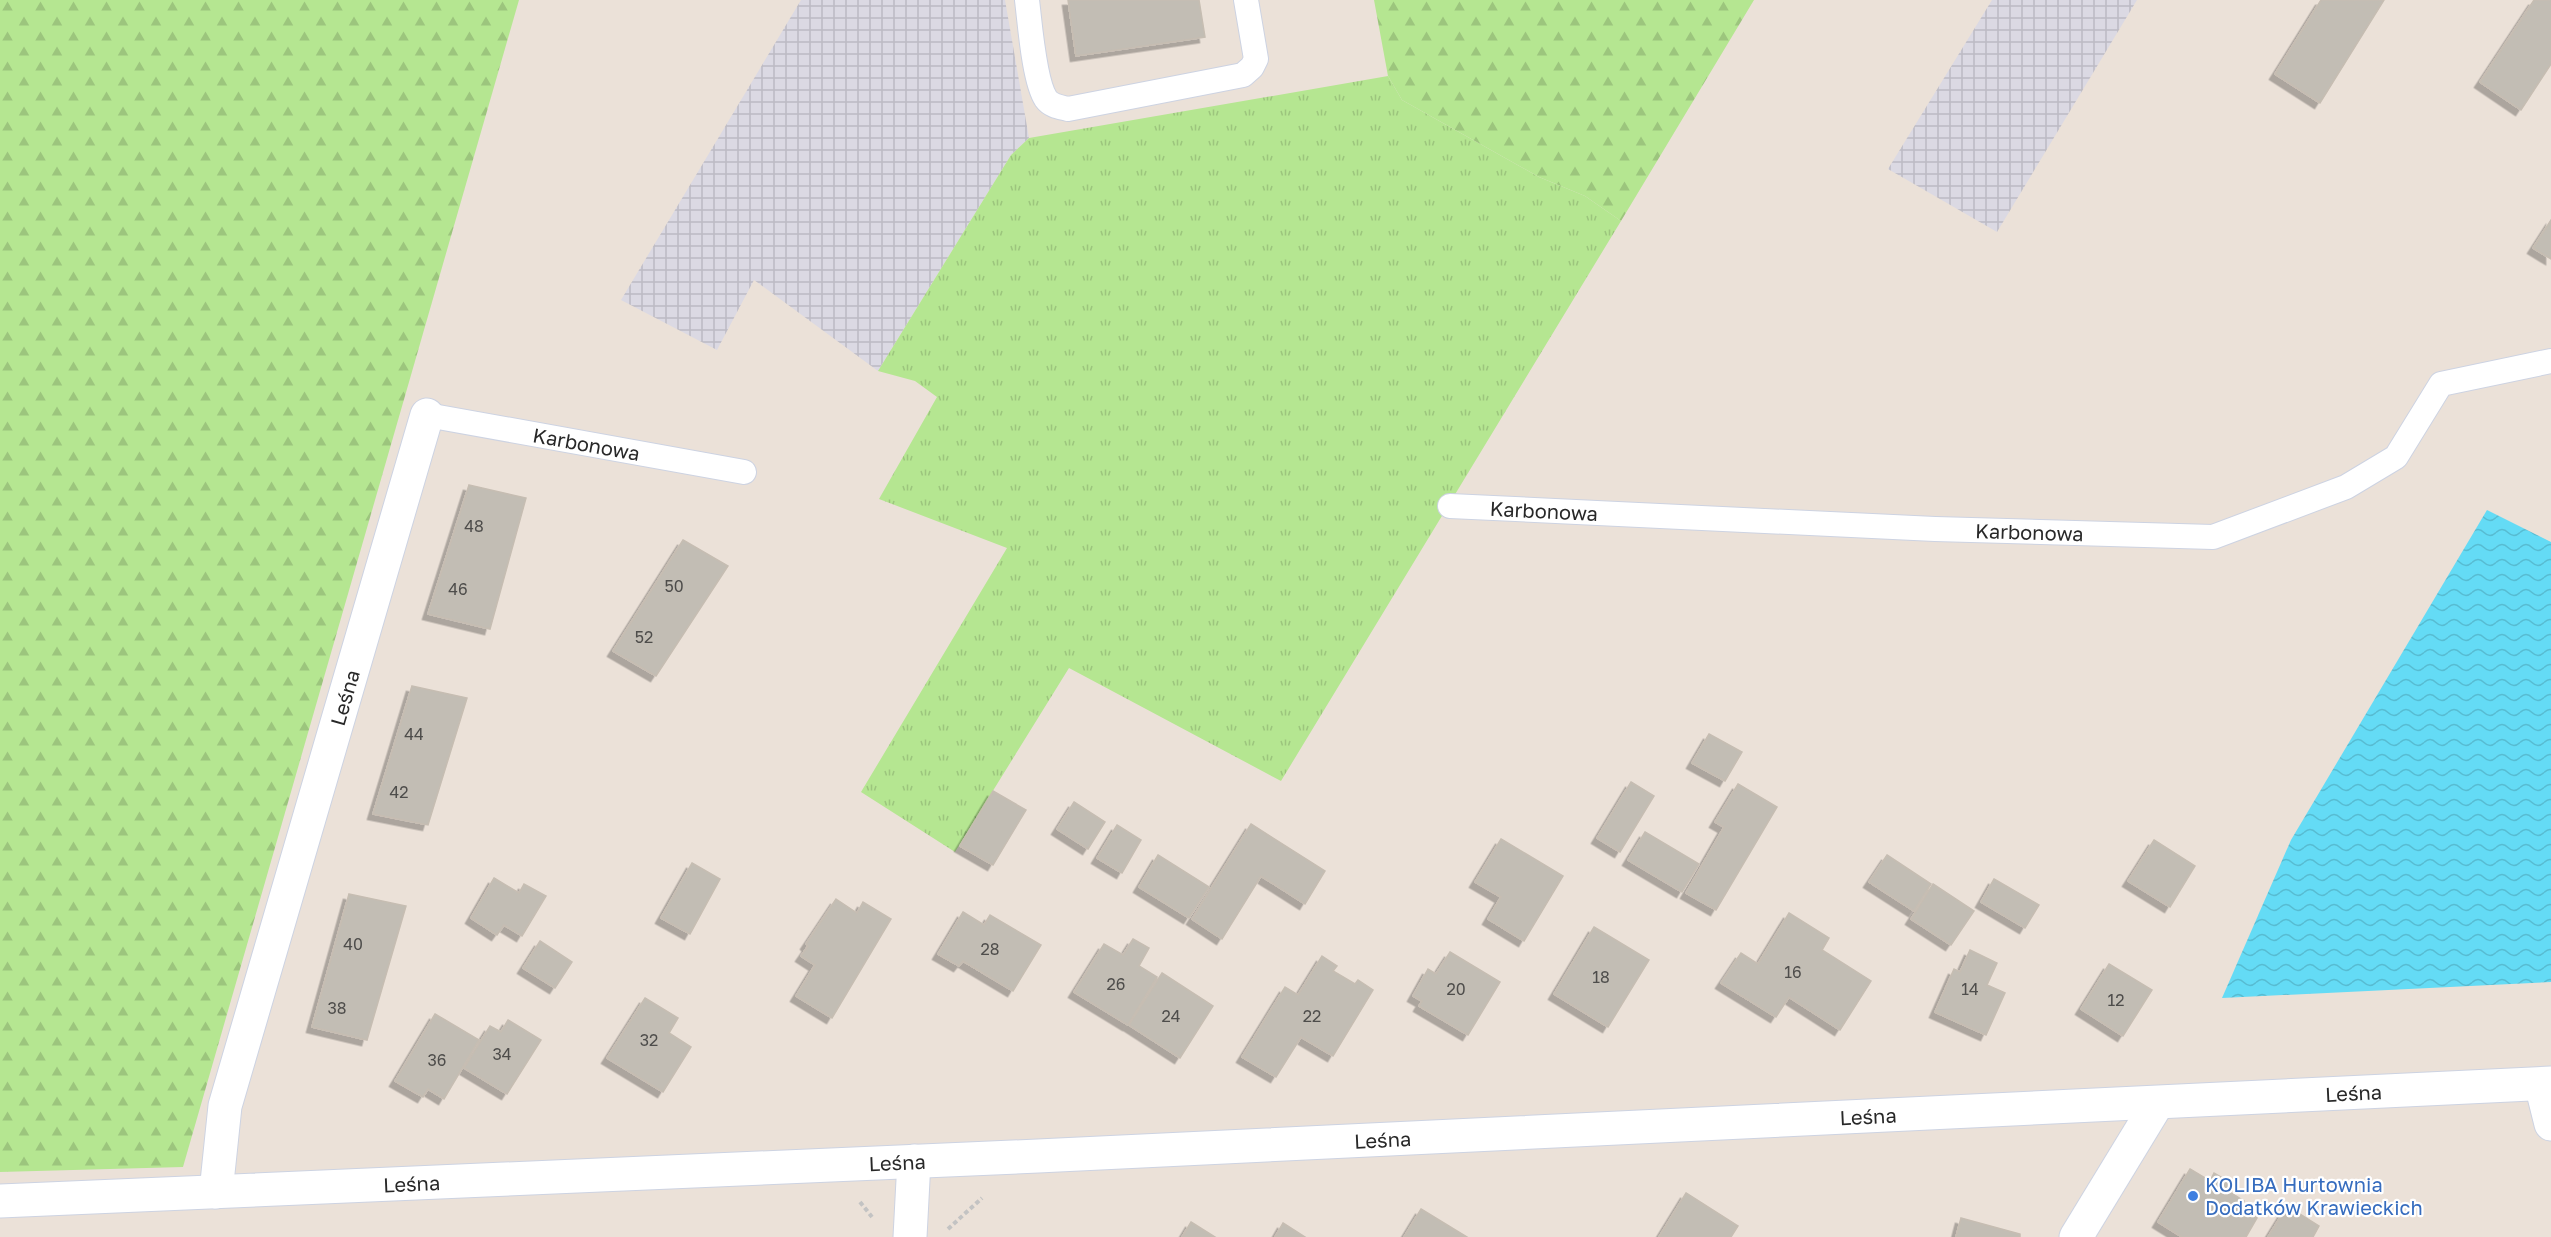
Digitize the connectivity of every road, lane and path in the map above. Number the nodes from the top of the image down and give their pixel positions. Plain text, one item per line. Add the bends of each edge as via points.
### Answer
1 (1027, 0) edge
2 (1246, 0) edge
3 (2551, 361) edge
4 (428, 415) joint
5 (744, 472) dead end
6 (1450, 506) dead end
7 (2546, 1084) edge
8 (2157, 1104) junction
9 (2551, 1124) edge
10 (914, 1161) junction
11 (216, 1192) junction
12 (986, 1194) dead end
13 (0, 1201) edge
14 (946, 1230) dead end
15 (910, 1237) edge
16 (2076, 1237) edge

1 - 2 lane via 1040,84 1047,100 1068,109 1243,75 1256,58
3 - 6 lane, Karbonowa via 2441,384 2396,457 2346,488 2213,537 1935,529
4 - 5 lane, Karbonowa
4 - 11 street, Leśna via 225,1106
7 - 8 street, Leśna
7 - 9 street
8 - 10 street, Leśna
8 - 16 street
10 - 11 street, Leśna
10 - 15 street
11 - 13 street, Leśna
12 - 14 path

